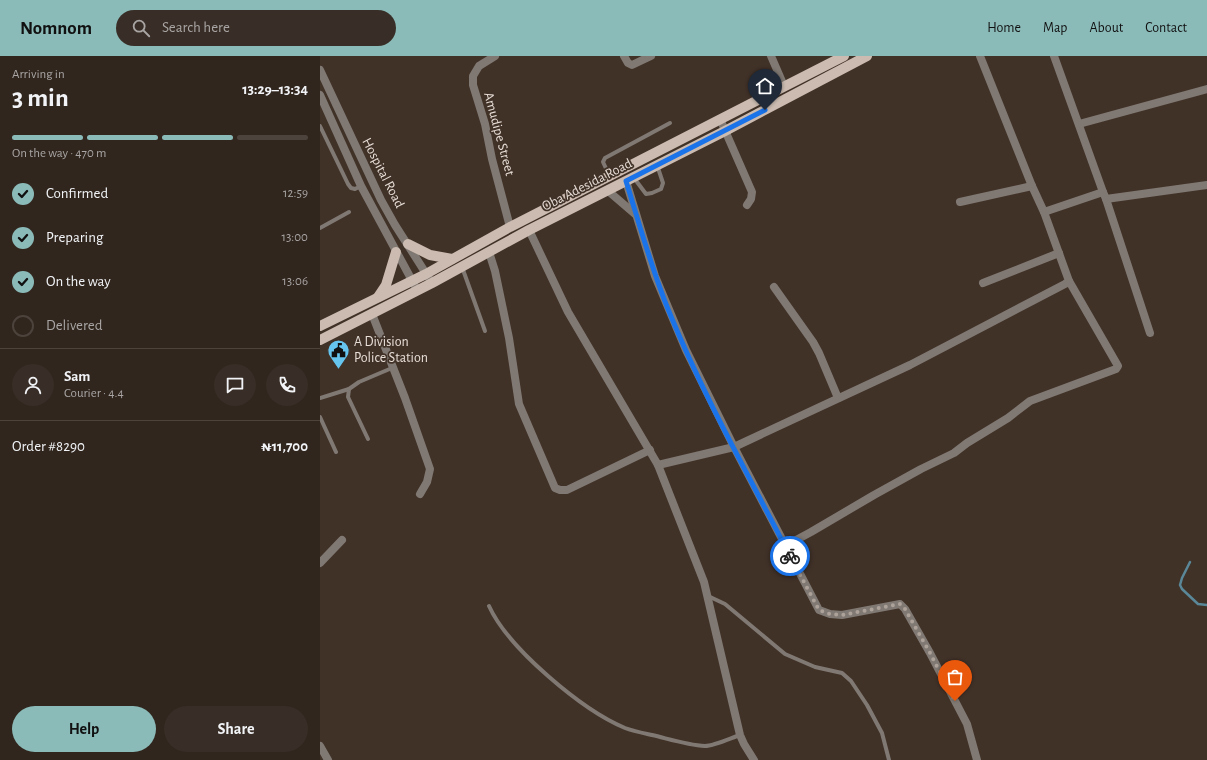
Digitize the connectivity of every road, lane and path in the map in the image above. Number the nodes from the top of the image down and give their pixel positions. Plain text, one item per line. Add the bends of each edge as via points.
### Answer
1 (495, 56) edge
2 (624, 56) edge
3 (651, 56) edge
4 (771, 56) edge
5 (844, 56) edge
6 (867, 56) edge
7 (980, 56) edge
8 (1054, 56) edge
9 (320, 70) edge
10 (784, 86) junction
11 (1207, 89) edge
12 (320, 95) edge
13 (322, 108) edge
14 (720, 119) junction
15 (670, 123) dead end
16 (1078, 124) junction
17 (320, 126) edge
18 (725, 131) junction
19 (657, 165) junction
20 (610, 176) junction
21 (630, 179) junction
22 (1207, 185) edge
23 (361, 186) junction
24 (1032, 186) junction
25 (607, 190) junction
26 (1105, 195) junction
27 (960, 202) dead end
28 (747, 205) dead end
29 (349, 212) dead end
30 (1044, 212) junction
31 (636, 214) junction
32 (510, 227) junction
33 (320, 228) edge
34 (529, 230) junction
35 (408, 244) junction
36 (396, 252) junction
37 (489, 252) junction
38 (1059, 253) junction
39 (452, 259) junction
40 (462, 266) junction
41 (426, 274) junction
42 (412, 280) junction
43 (1068, 281) junction
44 (432, 283) junction
45 (983, 283) dead end
46 (774, 287) dead end
47 (417, 290) junction
48 (378, 297) junction
49 (372, 314) junction
50 (321, 324) edge
51 (485, 332) dead end
52 (1150, 333) dead end
53 (320, 340) edge
54 (392, 368) junction
55 (349, 389) junction
56 (320, 398) edge
57 (838, 398) junction
58 (320, 417) edge
59 (368, 439) dead end
60 (734, 447) junction
61 (650, 450) junction
62 (336, 452) dead end
63 (658, 465) junction
64 (420, 494) dead end
65 (342, 540) dead end
66 (785, 546) junction
67 (320, 563) edge
68 (708, 596) junction
69 (489, 606) dead end
70 (740, 735) junction
71 (320, 746) edge
72 (328, 760) edge
73 (754, 760) edge
74 (889, 760) edge
75 (977, 760) edge

1 - 32 street, Amudipe Street via 478,66 473,76 473,85
2 - 3 street via 628,63 632,64
4 - 10 street
5 - 10 main road, Oba Adesida Road
6 - 18 main road, Oba Adesida Road
7 - 24 street
8 - 16 street
9 - 35 street, Hospital Road via 381,200
10 - 14 main road, Oba Adesida Road
11 - 16 street
12 - 13 street, Hospital Road
13 - 23 street, Hospital Road
14 - 18 street
14 - 20 main road, Oba Adesida Road
15 - 20 lane via 605,158 602,162
16 - 26 street
17 - 23 lane via 348,184 355,189
18 - 19 main road, Oba Adesida Road
18 - 28 street via 752,192
19 - 21 main road, Oba Adesida Road
19 - 21 lane via 663,183 661,189 646,194
20 - 32 main road, Oba Adesida Road
21 - 25 main road, Oba Adesida Road
21 - 31 street
22 - 26 street
23 - 36 street, Hospital Road
24 - 27 street
24 - 30 street
25 - 31 street
25 - 34 main road, Oba Adesida Road
26 - 30 street
26 - 52 street
29 - 33 lane
30 - 38 street
31 - 60 street via 670,314
32 - 39 main road, Oba Adesida Road
34 - 37 main road, Oba Adesida Road
34 - 61 street via 572,318
35 - 39 main road via 430,255
35 - 41 street, Hospital Road
36 - 42 street, Hospital Road
36 - 48 main road via 389,279
37 - 40 main road, Oba Adesida Road
37 - 61 street via 510,338 519,404 555,488 567,490
38 - 43 street
38 - 45 street
39 - 41 main road, Oba Adesida Road
40 - 44 main road, Oba Adesida Road
40 - 51 lane
41 - 42 main road, Oba Adesida Road
41 - 44 street, Hospital Road
42 - 47 street, Hospital Road
42 - 48 main road, Oba Adesida Road
43 - 57 street via 910,365
43 - 66 street via 1118,366 1116,369 1030,401 954,453
44 - 47 main road, Oba Adesida Road
46 - 57 street via 813,342
47 - 49 main road, Oba Adesida Road
48 - 50 main road, Oba Adesida Road
49 - 53 main road, Oba Adesida Road
49 - 54 street
54 - 55 lane
54 - 64 street via 430,469 427,482
55 - 56 lane
55 - 59 lane via 348,397
57 - 60 street
58 - 62 lane
60 - 63 street
60 - 66 street
61 - 63 street
63 - 68 street
65 - 67 street
66 - 75 street via 819,610 842,615 900,604 905,609 967,724
68 - 70 street
68 - 74 lane via 725,604 785,654 815,667 842,673 851,681 882,732
69 - 70 lane via 510,638 568,693 626,728 707,746
70 - 73 street
71 - 72 street

